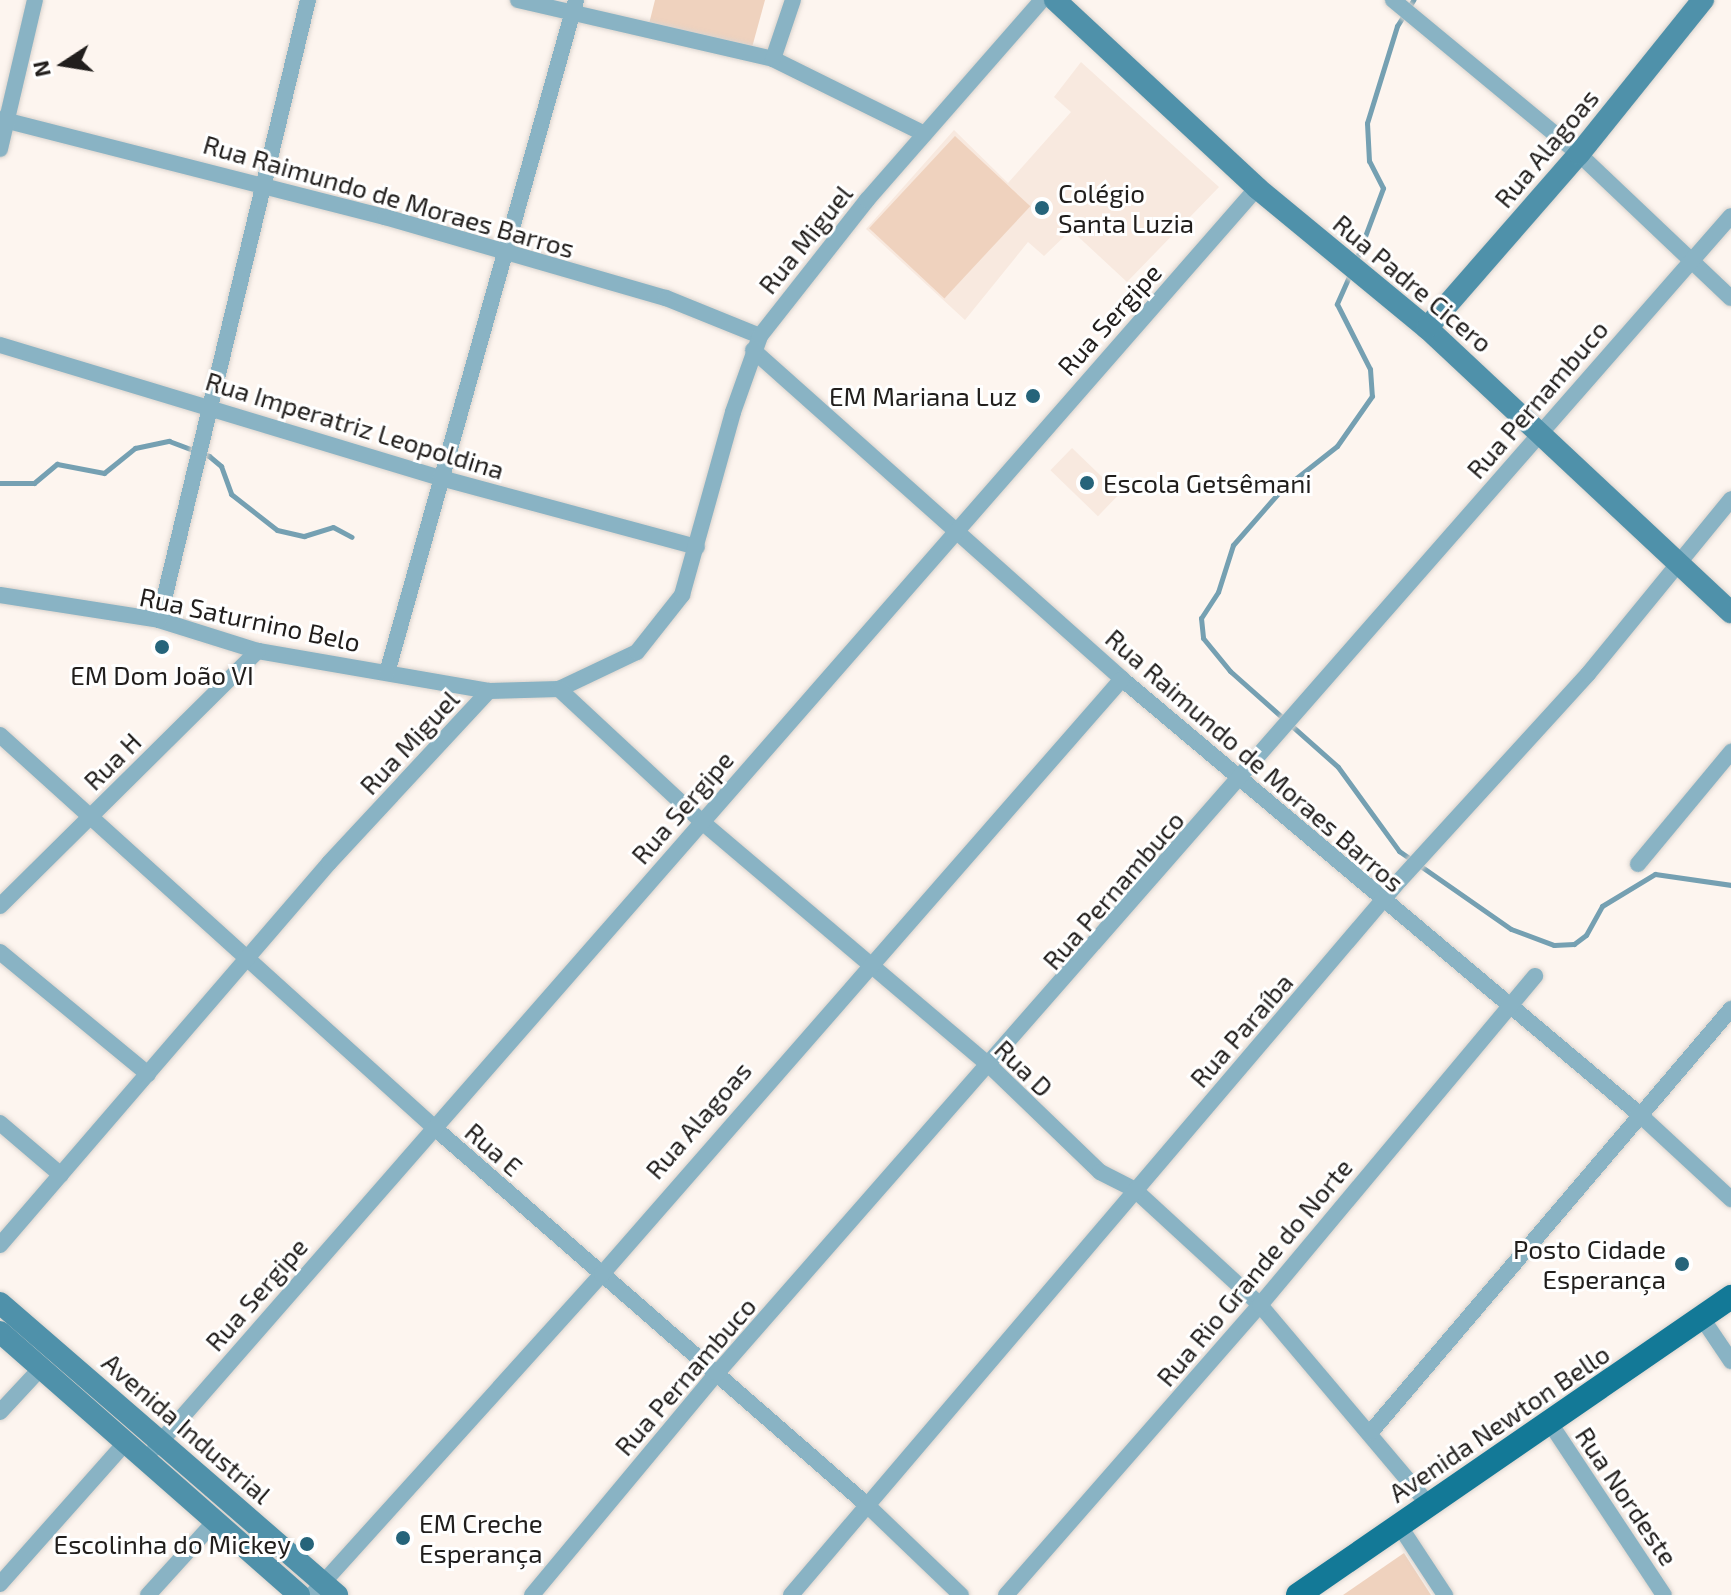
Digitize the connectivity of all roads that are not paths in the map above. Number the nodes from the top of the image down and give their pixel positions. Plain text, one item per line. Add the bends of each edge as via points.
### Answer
1 (35, 0) edge
2 (308, 0) edge
3 (518, 0) edge
4 (793, 0) edge
5 (1042, 0) edge
6 (1055, 0) edge
7 (1393, 0) edge
8 (1703, 0) edge
9 (574, 8) edge
10 (773, 59) junction
11 (4, 120) edge
12 (925, 134) junction
13 (0, 149) edge
14 (1579, 154) junction
15 (266, 184) junction
16 (1257, 188) junction
17 (1731, 216) edge
18 (508, 254) junction
19 (1690, 259) junction
20 (1731, 298) edge
21 (1427, 328) junction
22 (757, 343) junction
23 (0, 345) edge
24 (210, 407) junction
25 (1540, 432) junction
26 (441, 478) junction
27 (1731, 499) edge
28 (954, 530) junction
29 (697, 547) junction
30 (1680, 565) junction
31 (0, 595) edge
32 (1731, 612) edge
33 (159, 620) junction
34 (258, 651) junction
35 (387, 673) junction
36 (1122, 679) junction
37 (559, 689) junction
38 (489, 691) junction
39 (0, 735) edge
40 (1731, 752) edge
41 (1240, 779) junction
42 (90, 817) junction
43 (701, 821) junction
44 (1638, 864) dead end
45 (1382, 902) junction
46 (0, 906) edge
47 (0, 952) edge
48 (250, 960) junction
49 (872, 963) junction
50 (1535, 976) dead end
51 (1508, 1007) junction
52 (1731, 1009) edge
53 (991, 1067) junction
54 (148, 1074) junction
55 (1638, 1113) junction
56 (0, 1123) edge
57 (437, 1130) junction
58 (61, 1175) junction
59 (1135, 1190) junction
60 (1731, 1199) edge
61 (0, 1245) edge
62 (602, 1274) junction
63 (1731, 1297) edge
64 (0, 1303) edge
65 (1260, 1305) junction
66 (1702, 1318) junction
67 (0, 1332) edge
68 (1731, 1361) edge
69 (42, 1367) junction
70 (717, 1373) junction
71 (0, 1412) edge
72 (1550, 1423) junction
73 (1370, 1433) junction
74 (160, 1441) junction
75 (126, 1442) junction
76 (147, 1460) junction
77 (867, 1505) junction
78 (1429, 1505) junction
79 (216, 1520) junction
80 (1399, 1525) junction
81 (0, 1584) edge
82 (324, 1591) edge
83 (148, 1595) edge
84 (299, 1595) edge
85 (532, 1595) edge
86 (791, 1595) edge
87 (961, 1595) edge
88 (1006, 1595) edge
89 (1298, 1595) edge
90 (1445, 1595) edge
91 (1664, 1595) edge

1 - 11 street
2 - 15 street
3 - 9 street
4 - 10 street
5 - 12 street, Rua Miguel
6 - 16 street, Rua Padre Cicero
7 - 14 street
8 - 14 street, Rua Alagoas
9 - 10 street
9 - 18 street
10 - 12 street
11 - 13 street
11 - 15 street, Rua Raimundo de Moraes Barros
12 - 22 street, Rua Miguel via 791,291
14 - 19 street
14 - 21 street, Rua Alagoas
15 - 18 street, Rua Raimundo de Moraes Barros
15 - 24 street
16 - 21 street, Rua Padre Cicero
16 - 28 street, Rua Sergipe
17 - 19 street, Rua Pernambuco
18 - 22 street, Rua Raimundo de Moraes Barros via 666,298
18 - 26 street
19 - 20 street
19 - 25 street, Rua Pernambuco
21 - 25 street, Rua Padre Cicero
22 - 28 street, Rua Raimundo de Moraes Barros
22 - 29 street, Rua Miguel
23 - 24 street, Rua Imperatriz Leopoldina
24 - 26 street, Rua Imperatriz Leopoldina
24 - 33 street
25 - 30 street, Rua Padre Cicero
25 - 41 street, Rua Pernambuco
26 - 29 street, Rua Imperatriz Leopoldina
26 - 35 street
27 - 30 street, Rua Paraíba
28 - 36 street, Rua Raimundo de Moraes Barros
28 - 43 street, Rua Sergipe
29 - 37 street, Rua Miguel via 682,595 657,633 637,652
30 - 32 street, Rua Padre Cicero
30 - 45 street, Rua Paraíba
31 - 33 street, Rua Saturnino Belo
33 - 34 street, Rua Saturnino Belo
34 - 35 street, Rua Saturnino Belo
34 - 42 street, Rua H
35 - 38 street, Rua Saturnino Belo
36 - 41 street, Rua Raimundo de Moraes Barros
36 - 49 street, Rua Alagoas
37 - 38 street, Rua Miguel
37 - 43 street, Rua D
38 - 48 street, Rua Miguel via 329,863
39 - 42 street, Rua E
40 - 44 street
41 - 45 street, Rua Raimundo de Moraes Barros
41 - 53 street, Rua Pernambuco
42 - 46 street, Rua H
42 - 48 street, Rua E
43 - 49 street, Rua D
43 - 57 street, Rua Sergipe
45 - 51 street, Rua Raimundo de Moraes Barros
45 - 59 street, Rua Paraíba
47 - 54 street
48 - 54 street, Rua Miguel
48 - 57 street, Rua E
49 - 53 street, Rua D
49 - 62 street, Rua Alagoas
50 - 51 street, Rua Rio Grande do Norte
51 - 55 street, Rua Raimundo de Moraes Barros
51 - 65 street, Rua Rio Grande do Norte
52 - 55 street
53 - 59 street, Rua D via 1100,1172
53 - 70 street, Rua Pernambuco
54 - 58 street, Rua Miguel
55 - 60 street, Rua Raimundo de Moraes Barros
55 - 73 street
56 - 58 street
57 - 62 street, Rua E
57 - 74 street, Rua Sergipe
58 - 61 street, Rua Miguel
59 - 65 street, Rua D
59 - 77 street, Rua Paraíba
62 - 70 street, Rua E
62 - 82 street, Rua Alagoas
63 - 66 main road, Avenida Newton Bello
64 - 74 street, Avenida Industrial
65 - 73 street, Rua D
65 - 88 street, Rua Rio Grande do Norte
66 - 68 street
66 - 72 main road, Avenida Newton Bello
67 - 69 street, Avenida Industrial
69 - 71 street
69 - 75 street, Avenida Industrial
70 - 77 street, Rua E
70 - 85 street, Rua Pernambuco
72 - 78 main road, Avenida Newton Bello
72 - 91 street, Rua Nordeste
73 - 78 street, Rua D
74 - 76 street, Rua Sergipe
74 - 82 street, Avenida Industrial
75 - 76 street, Avenida Industrial
75 - 81 street
76 - 79 street, Avenida Industrial
77 - 86 street, Rua Paraíba
77 - 87 street, Rua E
78 - 80 main road, Avenida Newton Bello
79 - 83 street
79 - 84 street, Avenida Industrial
80 - 89 main road, Avenida Newton Bello
80 - 90 street

